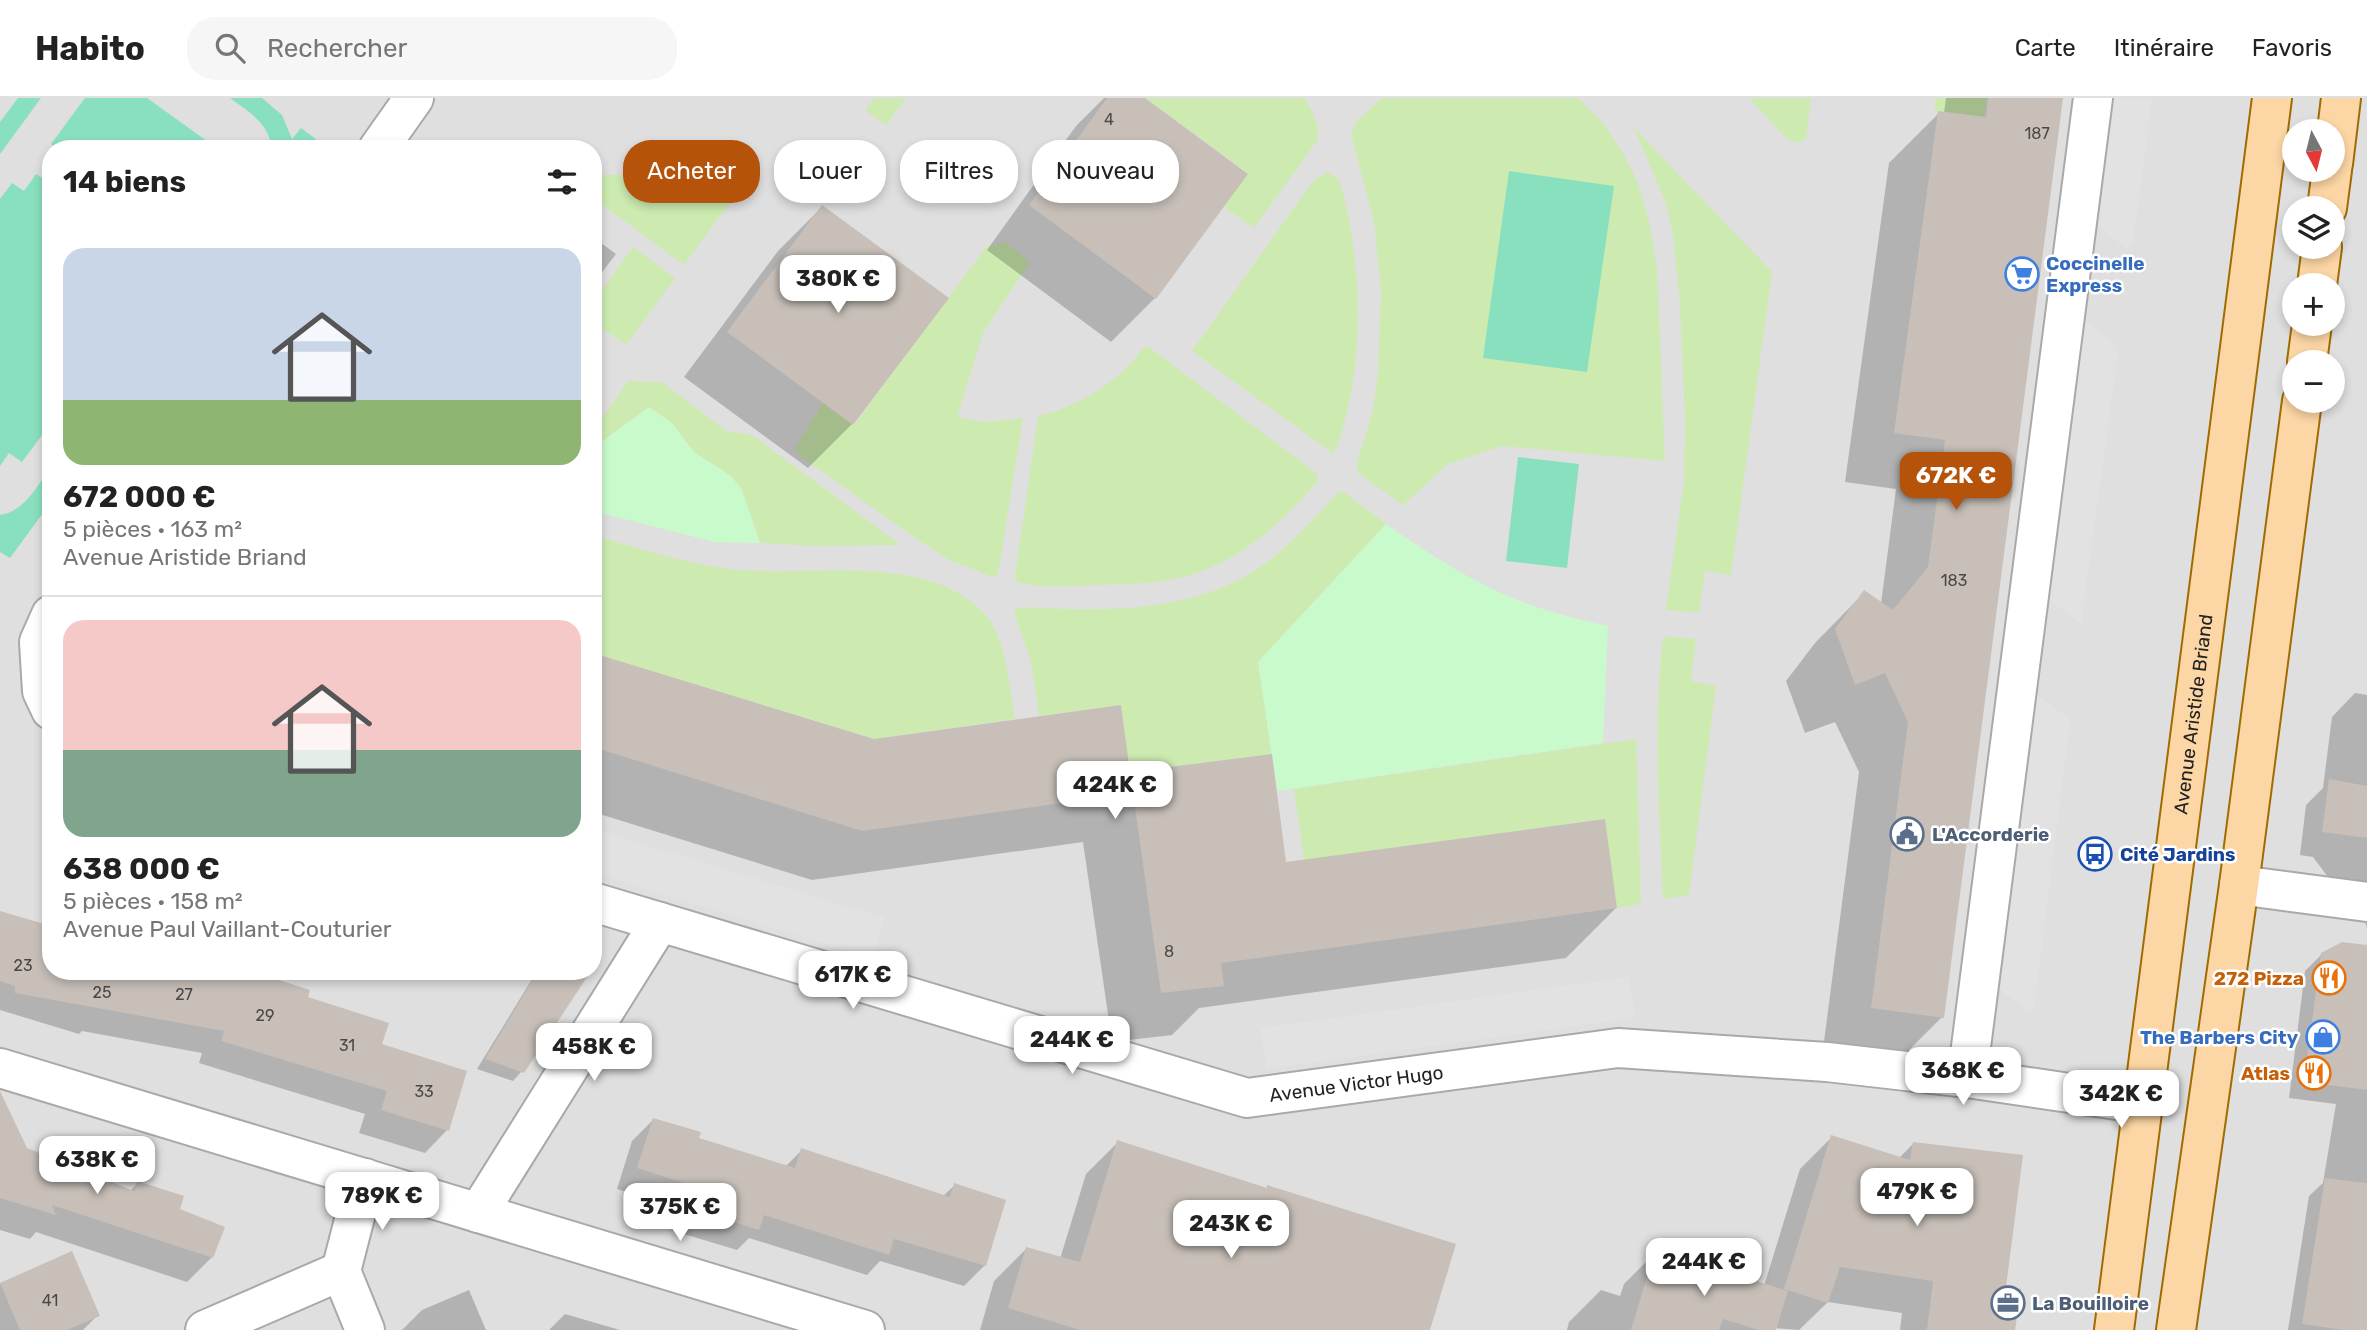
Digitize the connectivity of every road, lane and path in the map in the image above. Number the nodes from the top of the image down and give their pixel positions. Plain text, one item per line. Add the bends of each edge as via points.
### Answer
1 (414, 98) edge
2 (2093, 98) edge
3 (2272, 98) edge
4 (2342, 98) edge
5 (2339, 119) edge
6 (384, 140) edge
7 (2300, 413) edge
8 (42, 635) edge
9 (42, 667) edge
10 (2239, 885) junction
11 (2367, 902) edge
12 (602, 905) edge
13 (660, 922) junction
14 (0, 1068) edge
15 (1967, 1078) junction
16 (2144, 1104) junction
17 (365, 1178) junction
18 (478, 1213) junction
19 (341, 1271) junction
20 (205, 1330) edge
21 (366, 1330) edge
22 (865, 1330) edge
23 (2114, 1330) edge
24 (2176, 1330) edge

1 - 6 street
2 - 15 street
3 - 16 main road, Avenue Aristide Briand
4 - 5 main road
7 - 10 main road
8 - 9 street
10 - 11 street
10 - 24 main road
12 - 13 street, Avenue Victor Hugo
13 - 15 street, Avenue Victor Hugo via 1247,1098 1618,1048 1827,1062
13 - 18 street
14 - 17 street
15 - 16 street, Avenue Victor Hugo
16 - 23 main road, Avenue Aristide Briand
17 - 18 street
17 - 19 street
18 - 22 street
19 - 20 street
19 - 21 street

